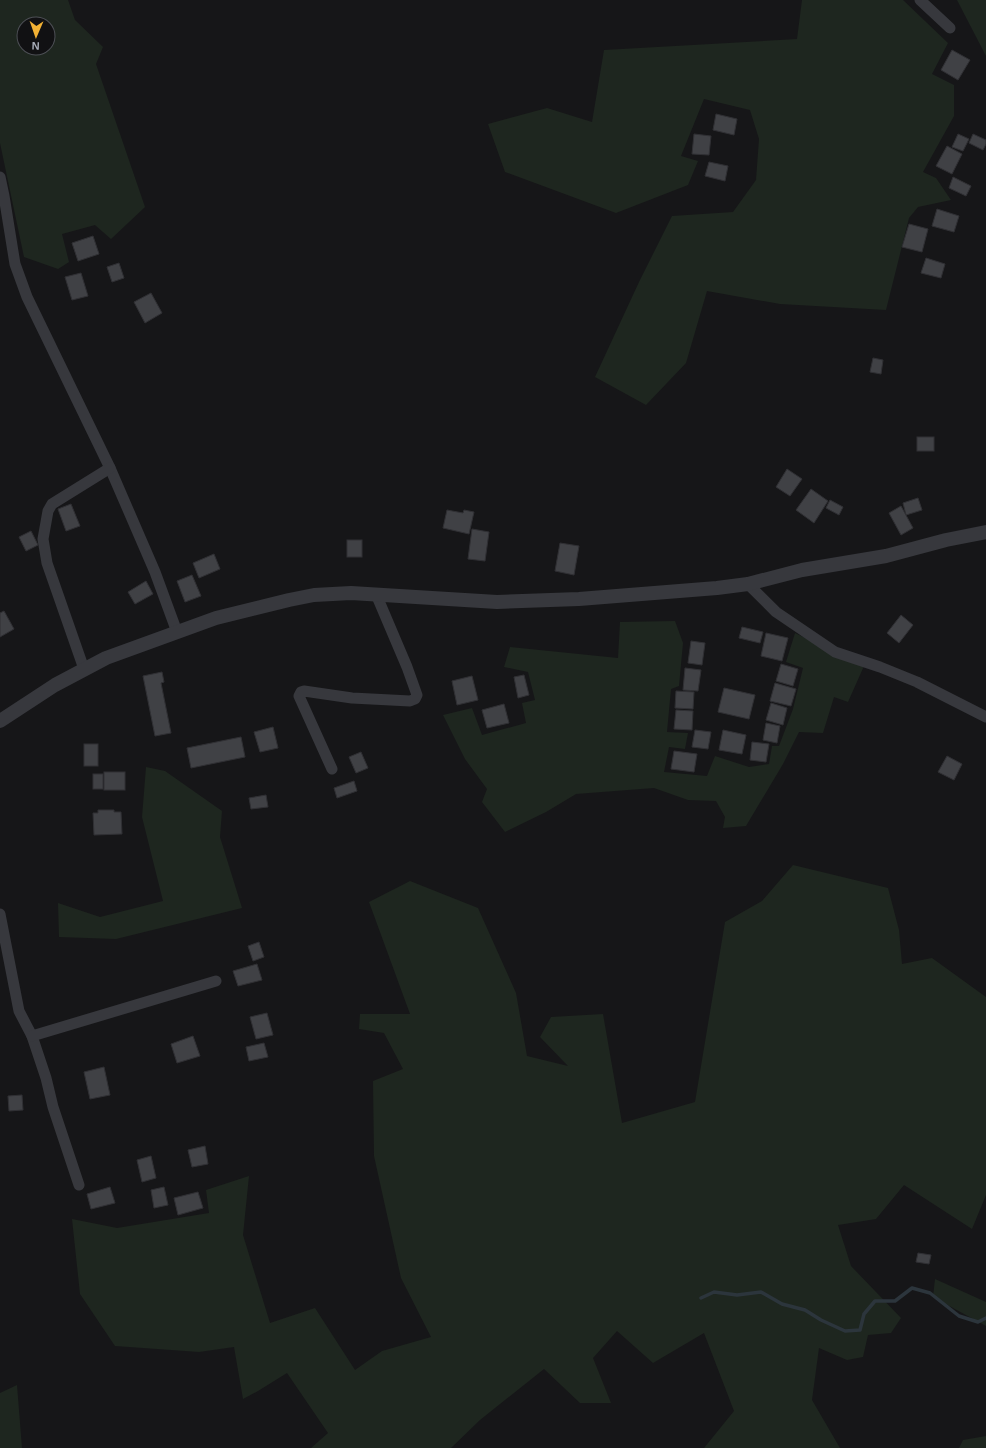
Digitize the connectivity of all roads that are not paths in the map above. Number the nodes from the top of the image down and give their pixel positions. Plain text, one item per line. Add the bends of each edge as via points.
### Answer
1 (920, 0) edge
2 (950, 28) dead end
3 (0, 177) edge
4 (110, 468) junction
5 (986, 532) edge
6 (748, 584) junction
7 (376, 594) junction
8 (177, 632) junction
9 (84, 669) junction
10 (986, 718) edge
11 (0, 721) edge
12 (332, 769) dead end
13 (0, 914) edge
14 (216, 981) dead end
15 (32, 1036) junction
16 (79, 1184) dead end

1 - 2 street
3 - 4 street via 19,278
4 - 8 street via 155,572
4 - 9 street via 52,504 48,511 43,539 47,563
5 - 6 street via 886,556 802,570
6 - 7 street via 578,599 497,602
6 - 10 street via 776,612 836,652 917,682
7 - 8 street via 314,595 216,618
7 - 12 street via 417,695 410,701 301,692 299,696
8 - 9 street via 113,655
9 - 11 street
13 - 15 street via 19,1011
14 - 15 street
15 - 16 street

